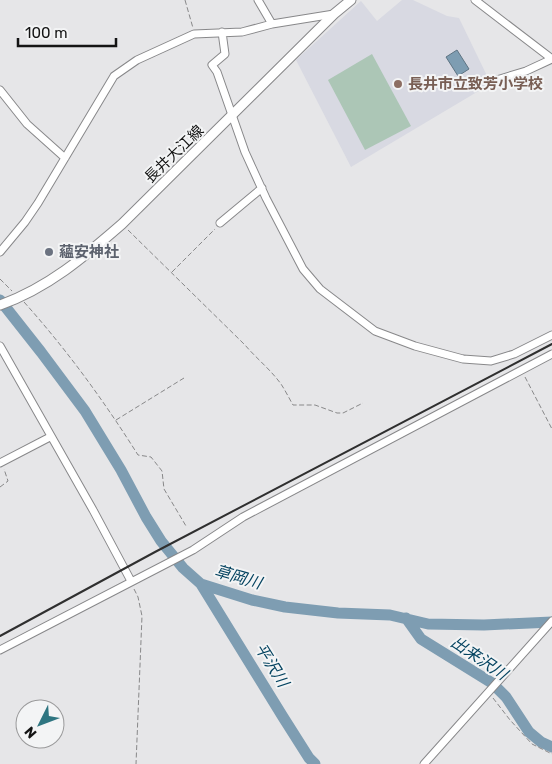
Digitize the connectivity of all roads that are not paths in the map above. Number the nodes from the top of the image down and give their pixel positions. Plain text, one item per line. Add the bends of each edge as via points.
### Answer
1 (258, 0) edge
2 (351, 0) edge
3 (475, 0) edge
4 (334, 14) junction
5 (272, 24) junction
6 (222, 32) junction
7 (552, 59) edge
8 (490, 82) dead end
9 (0, 90) edge
10 (232, 116) junction
11 (65, 158) junction
12 (262, 188) junction
13 (220, 223) road end
14 (0, 252) edge
15 (0, 304) edge
16 (552, 335) edge
17 (0, 346) edge
18 (552, 354) edge
19 (50, 437) junction
20 (1, 463) edge
21 (130, 581) junction
22 (552, 621) edge
23 (0, 650) edge
24 (424, 764) edge

1 - 5 street
2 - 4 main road, 長井大江線
3 - 7 street
4 - 5 street
4 - 10 main road, 長井大江線
5 - 6 street via 242,32
6 - 10 street via 225,54 212,65
6 - 11 street via 194,34 137,60 114,76
7 - 8 street
9 - 11 street via 27,124
10 - 12 street
10 - 15 main road, 長井大江線 via 88,254 22,297
11 - 14 street via 26,222
12 - 13 street
12 - 16 street via 303,269 320,289 375,331 463,359 491,361 514,354
17 - 19 street
18 - 21 street via 243,517 193,550
19 - 20 street
19 - 21 street
21 - 23 street
22 - 24 street

